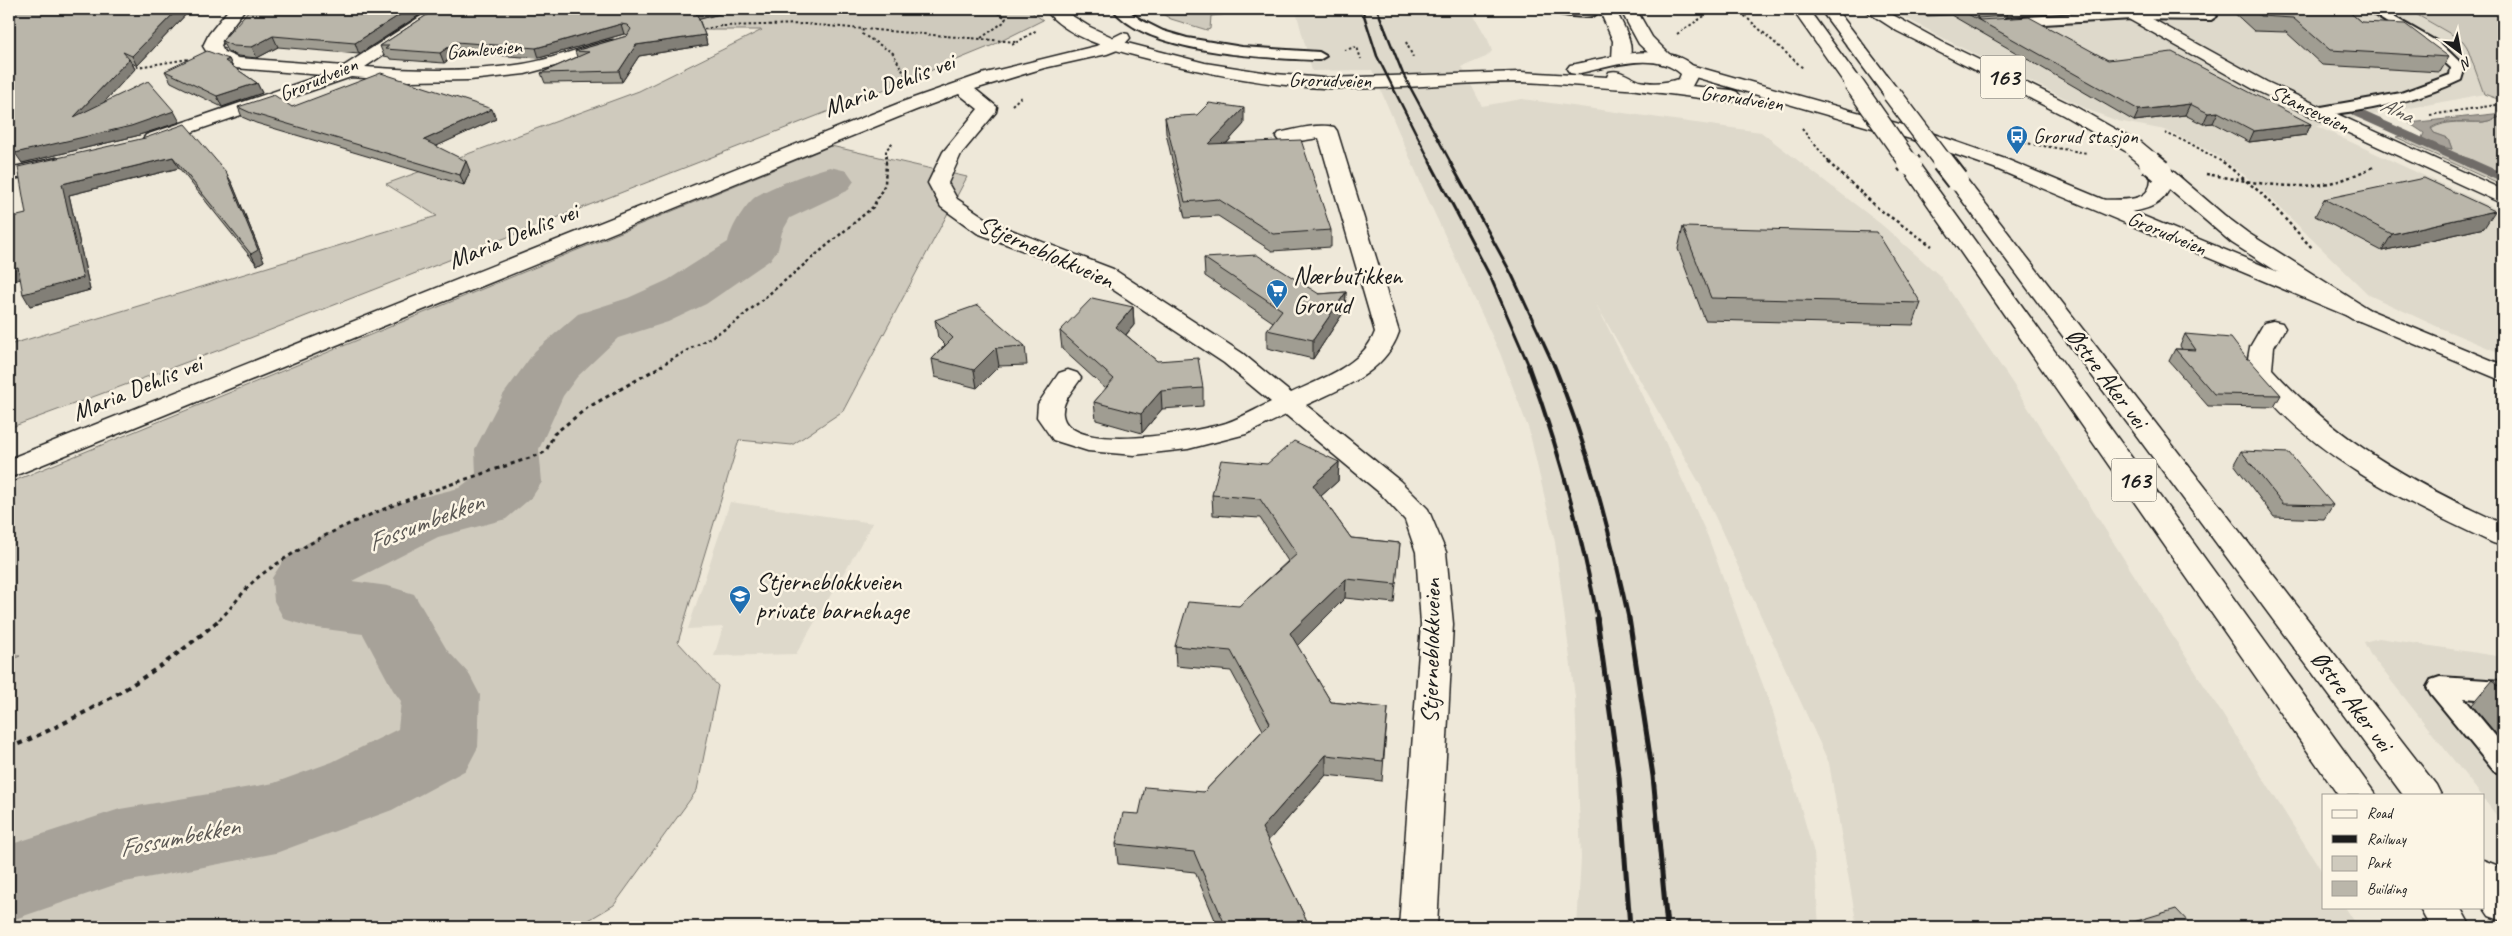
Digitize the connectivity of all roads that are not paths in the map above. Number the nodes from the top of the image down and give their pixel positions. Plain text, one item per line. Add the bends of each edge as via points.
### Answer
1 (237, 9) edge
2 (443, 9) edge
3 (1053, 9) edge
4 (1066, 9) edge
5 (1119, 9) edge
6 (1554, 9) edge
7 (1607, 9) edge
8 (1628, 9) edge
9 (1784, 9) edge
10 (1828, 9) edge
11 (1871, 9) edge
12 (2082, 9) edge
13 (2370, 9) edge
14 (2127, 12) edge
15 (1590, 14) dead end
16 (1804, 16) edge
17 (2211, 16) dead end
18 (2094, 17) junction
19 (1997, 23) edge
20 (1113, 41) junction
21 (624, 42) edge
22 (1319, 56) dead end
23 (1664, 59) junction
24 (1617, 61) junction
25 (1686, 69) junction
26 (345, 73) junction
27 (1521, 77) junction
28 (1632, 84) junction
29 (961, 86) junction
30 (1660, 88) junction
31 (1824, 108) junction
32 (2315, 112) junction
33 (1286, 137) dead end
34 (134, 145) edge
35 (70, 160) edge
36 (9, 174) edge
37 (2165, 178) junction
38 (2503, 198) edge
39 (2101, 205) junction
40 (2360, 314) junction
41 (2273, 328) dead end
42 (2503, 374) edge
43 (1068, 378) dead end
44 (1291, 403) junction
45 (9, 469) edge
46 (2503, 536) edge
47 (2503, 691) edge
48 (2503, 762) edge
49 (2357, 794) edge
50 (2422, 794) edge
51 (2484, 877) edge
52 (2503, 904) edge
53 (2439, 908) edge
54 (1418, 927) edge
55 (2452, 927) edge

1 - 26 main road, Gamleveien via 216,34 212,46 217,55 235,63
2 - 26 main road, Grorudveien
3 - 20 main road, Grorudveien via 1057,14
4 - 20 main road, Grorudveien
5 - 22 lane via 1136,23 1181,40 1244,51
6 - 15 lane
7 - 24 main road via 1622,41
8 - 23 main road via 1645,40
9 - 16 main road, 163
10 - 50 main road, Østre Aker vei / 163, bridge
11 - 37 main road, 163, bridge via 2074,112 2134,148
12 - 18 lane
13 - 32 lane via 2436,47 2458,67 2456,77 2437,87 2394,98
14 - 17 lane
14 - 18 lane
14 - 32 main road, Stanseveien via 2236,73
16 - 49 main road, Østre Aker vei / 163, bridge
18 - 19 lane
20 - 27 main road, Grorudveien via 1205,68 1299,82
20 - 29 main road, Maria Dehlis vei via 1078,57 1040,63
21 - 26 main road, Gamleveien via 525,69 470,75
23 - 24 main road, Grorudveien via 1642,56
23 - 25 main road, Grorudveien
24 - 27 main road, Grorudveien
24 - 28 main road via 1610,68 1613,74
25 - 30 main road via 1690,73 1686,82
25 - 31 main road, Grorudveien
26 - 34 main road, Grorudveien
27 - 28 main road, Grorudveien
28 - 30 main road, Grorudveien
29 - 44 main road, Stjerneblokkveien via 988,108 944,164 938,184 948,203 986,228 1105,274 1233,358
29 - 45 main road, Maria Dehlis vei
30 - 31 main road, Grorudveien
31 - 39 main road, Grorudveien via 1963,150
32 - 38 main road, Stanseveien
33 - 44 main road via 1327,131 1387,332 1382,346 1346,377
35 - 36 main road
37 - 39 main road via 2158,194 2143,203
37 - 40 main road, 163 via 2240,238
39 - 40 main road, Grorudveien
40 - 42 main road, Grorudveien
41 - 46 main road via 2262,347 2259,370 2282,399 2327,438 2372,470 2418,496
43 - 44 main road via 1051,404 1050,418 1062,434 1088,443 1134,447 1188,441 1237,428
44 - 54 main road, Stjerneblokkveien via 1390,487 1418,516 1432,552 1437,624
47 - 48 lane via 2440,687
51 - 52 main road
53 - 55 main road

